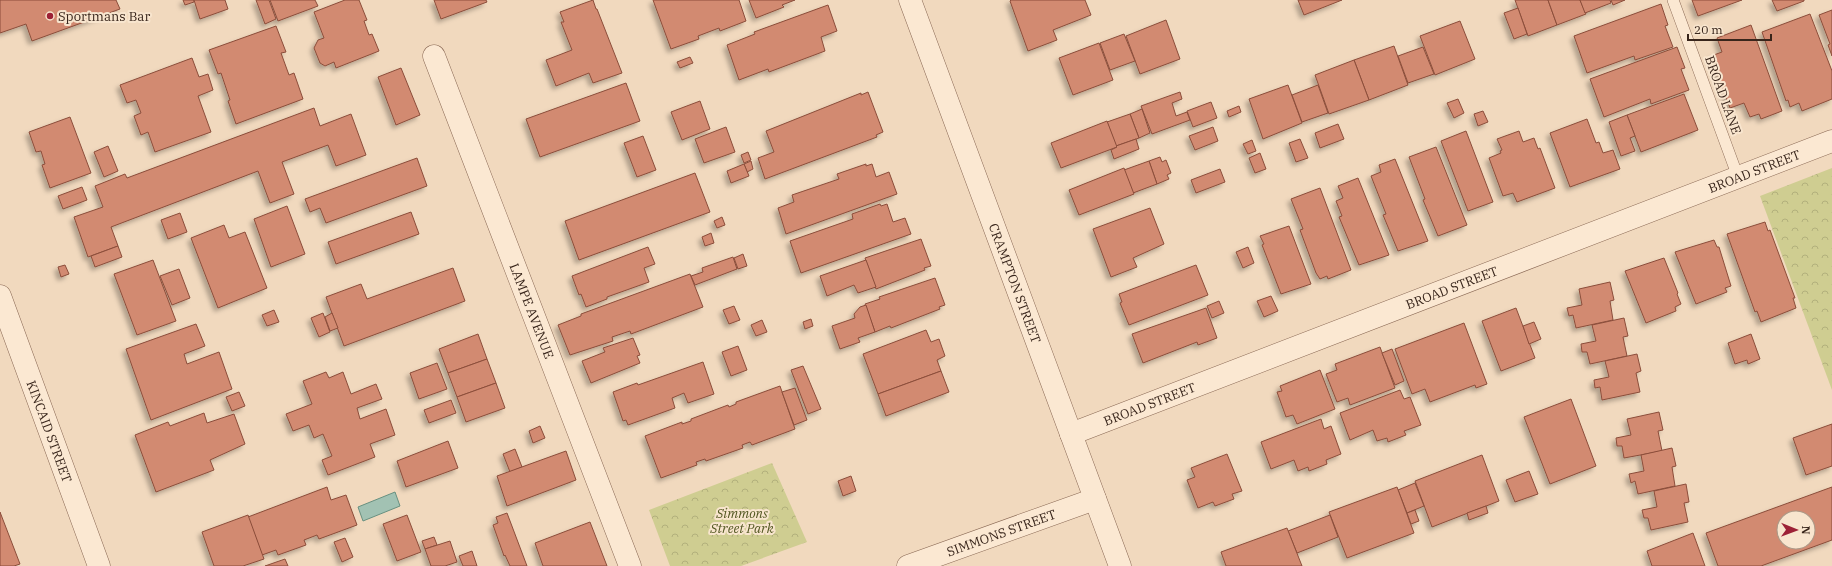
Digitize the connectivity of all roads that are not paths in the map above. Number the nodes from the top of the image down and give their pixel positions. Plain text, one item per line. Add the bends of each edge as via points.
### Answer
1 (910, 0) edge
2 (1673, 0) edge
3 (434, 56) dead end
4 (1832, 141) edge
5 (1738, 177) junction
6 (0, 296) edge
7 (1072, 434) junction
8 (1095, 498) junction
9 (99, 566) edge
10 (630, 566) edge
11 (908, 566) edge
12 (1120, 566) edge

1 - 7 street, CRAMPTON STREET
2 - 5 lane, BROAD LANE
3 - 10 street, LAMPE AVENUE
4 - 5 street, BROAD STREET
5 - 7 street, BROAD STREET
6 - 9 street, KINCAID STREET
7 - 8 street, CRAMPTON STREET
8 - 11 street, SIMMONS STREET
8 - 12 street, CRAMPTON STREET

